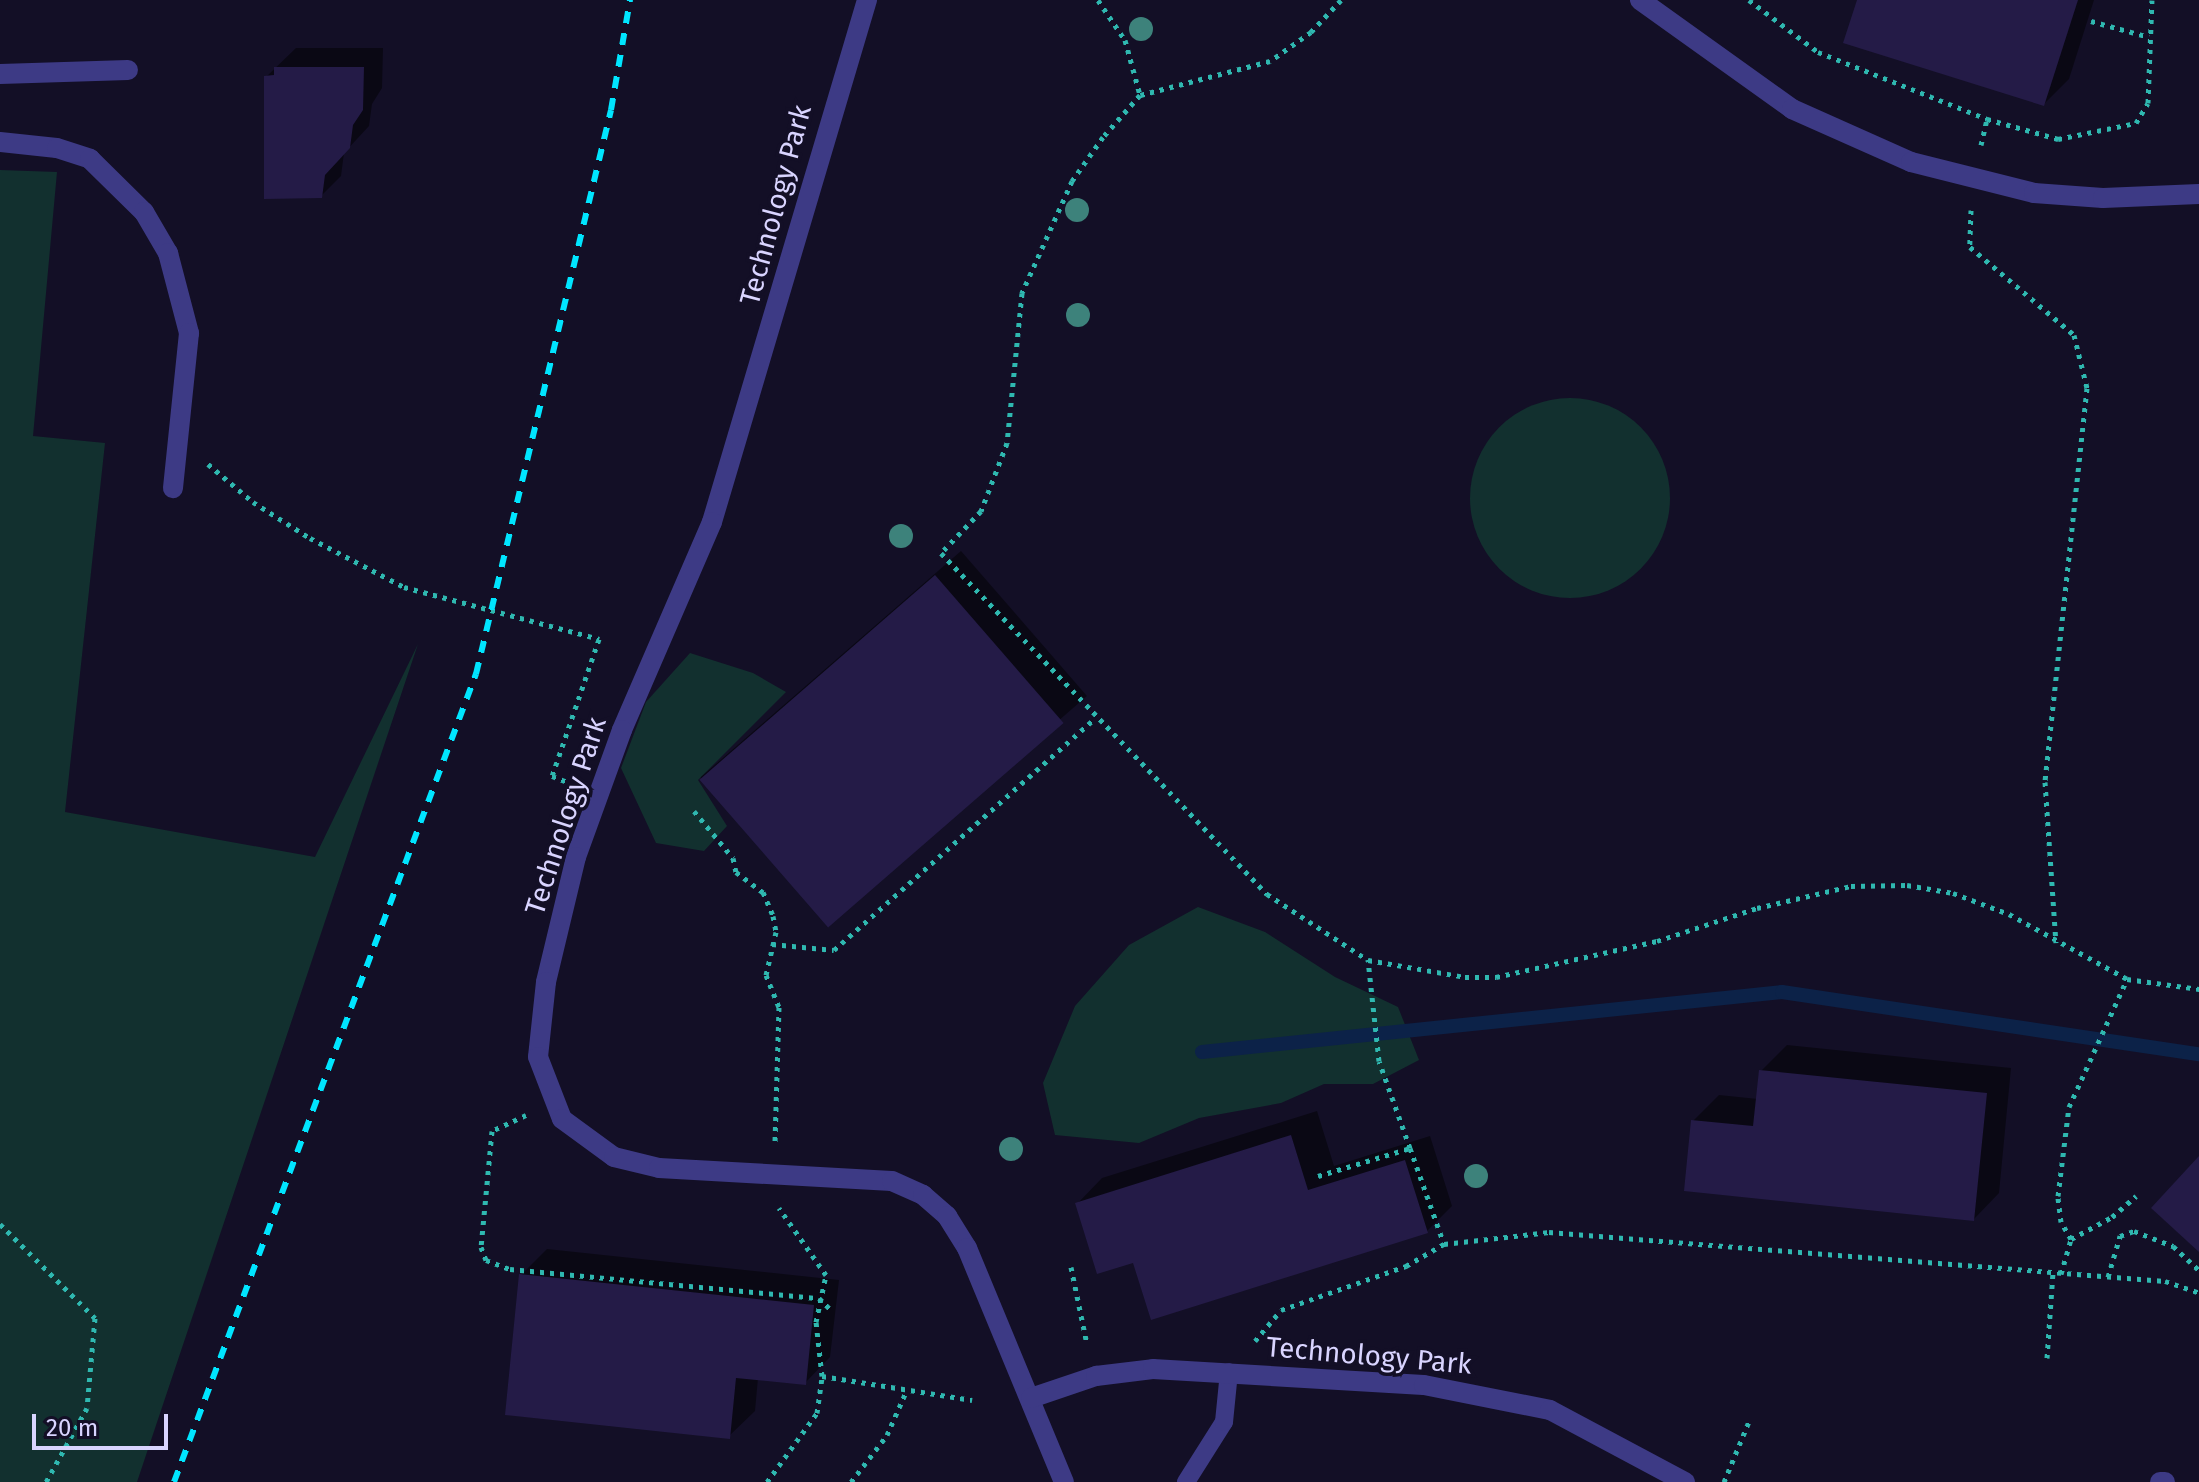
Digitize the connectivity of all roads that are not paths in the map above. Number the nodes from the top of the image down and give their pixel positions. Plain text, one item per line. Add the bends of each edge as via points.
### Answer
1 (867, 0) edge
2 (1640, 0) edge
3 (128, 70) dead end
4 (0, 74) edge
5 (0, 142) edge
6 (2199, 194) edge
7 (173, 488) dead end
8 (1229, 1372) junction
9 (1031, 1398) junction
10 (1064, 1482) edge
11 (1186, 1482) edge
12 (1685, 1482) edge

1 - 9 street, Technology Park via 712,522 622,730 576,857 538,1028 538,1057 553,1102 578,1134 614,1157 659,1168 892,1181 923,1195 947,1216 967,1248
2 - 6 street via 1792,109 1911,162 2034,193 2103,198
3 - 4 street
5 - 7 street via 57,148 90,159 117,180 157,232 177,273 189,333
8 - 9 street, Technology Park via 1153,1369 1096,1376
8 - 11 lane via 1224,1422
8 - 12 street, Technology Park via 1424,1385 1502,1397 1582,1424
9 - 10 street, Technology Park

